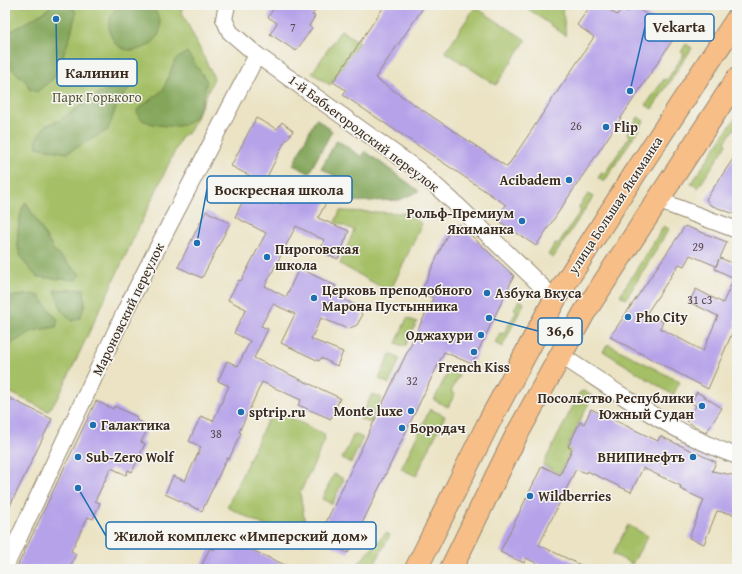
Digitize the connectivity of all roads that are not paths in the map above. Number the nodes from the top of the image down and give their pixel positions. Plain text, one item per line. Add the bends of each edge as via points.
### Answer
1 (226, 8) edge
2 (737, 19) edge
3 (257, 55) junction
4 (737, 79) edge
5 (657, 200) junction
6 (737, 230) edge
7 (555, 299) junction
8 (560, 355) junction
9 (737, 456) edge
10 (5, 567) edge
11 (416, 569) edge
12 (450, 569) edge

1 - 3 street, 1-й Бабьегородский переулок via 224,19 230,32
2 - 7 main road, улица Большая Якиманка
3 - 7 street, 1-й Бабьегородский переулок via 418,170
3 - 10 street, Мароновский переулок via 130,301
4 - 5 main road
5 - 6 street
5 - 8 main road
7 - 11 main road, улица Большая Якиманка via 489,422
8 - 9 street via 678,429 714,448
8 - 12 main road via 516,436

